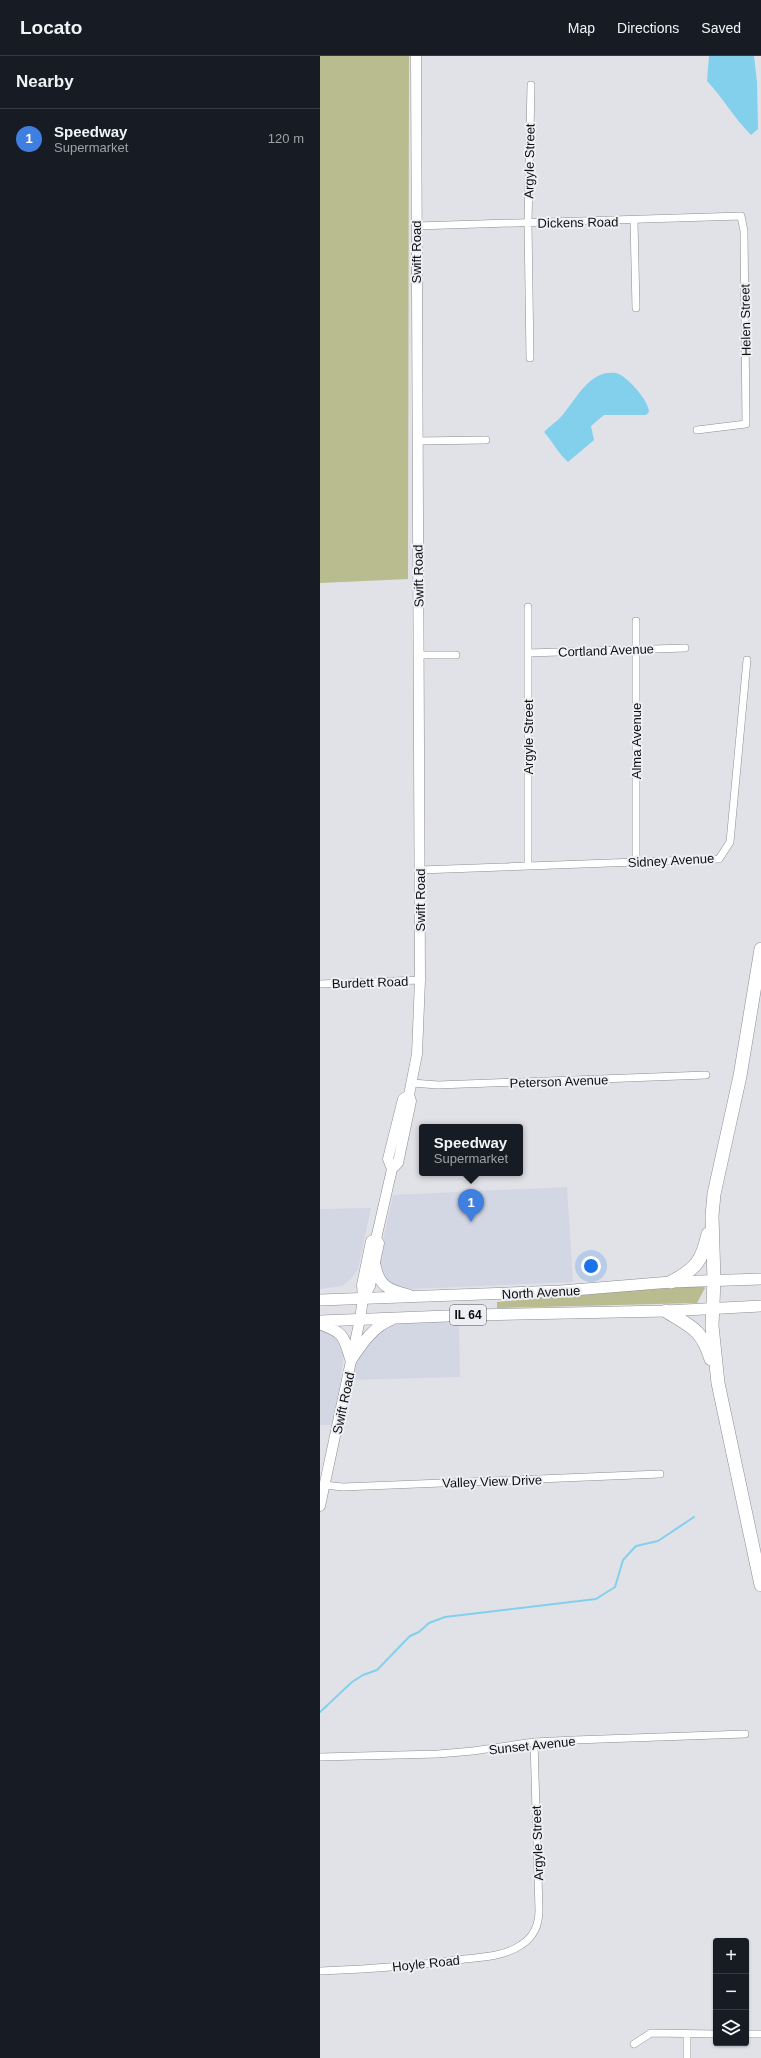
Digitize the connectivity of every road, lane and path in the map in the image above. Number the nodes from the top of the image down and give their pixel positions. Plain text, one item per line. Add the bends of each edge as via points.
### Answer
1 (416, 56) edge
2 (531, 85) dead end
3 (741, 216) joint
4 (634, 221) junction
5 (528, 223) junction
6 (416, 226) junction
7 (636, 308) dead end
8 (530, 358) dead end
9 (697, 430) dead end
10 (486, 440) dead end
11 (416, 441) junction
12 (528, 607) dead end
13 (636, 621) dead end
14 (684, 648) dead end
15 (636, 649) junction
16 (528, 653) junction
17 (419, 655) junction
18 (456, 655) dead end
19 (747, 660) dead end
20 (636, 862) junction
21 (528, 866) junction
22 (420, 870) junction
23 (761, 949) edge
24 (420, 980) junction
25 (320, 984) edge
26 (706, 1076) dead end
27 (412, 1083) junction
28 (712, 1216) junction
29 (376, 1239) junction
30 (375, 1264) junction
31 (757, 1279) edge
32 (714, 1280) junction
33 (671, 1282) junction
34 (433, 1297) junction
35 (320, 1300) edge
36 (363, 1300) junction
37 (758, 1306) edge
38 (714, 1308) junction
39 (666, 1311) junction
40 (399, 1318) junction
41 (360, 1319) junction
42 (320, 1321) edge
43 (320, 1324) edge
44 (351, 1360) junction
45 (718, 1383) junction
46 (660, 1474) dead end
47 (324, 1485) junction
48 (320, 1506) edge
49 (761, 1585) edge
50 (745, 1734) dead end
51 (534, 1742) junction
52 (320, 1757) edge
53 (528, 1940) joint
54 (320, 1971) edge
55 (687, 2034) junction
56 (713, 2034) edge
57 (749, 2034) edge
58 (761, 2034) edge
59 (634, 2044) dead end
60 (687, 2058) edge

1 - 6 street, Swift Road
2 - 5 street, Argyle Street
3 - 4 street, Dickens Road
3 - 9 street, Helen Street via 744,231 746,424
4 - 5 street, Dickens Road
4 - 7 street
5 - 6 street, Dickens Road
5 - 8 street, Argyle Street
6 - 11 street, Swift Road
10 - 11 street
11 - 17 street, Swift Road
12 - 16 street, Argyle Street
13 - 15 street, Alma Avenue
14 - 15 street, Cortland Avenue
15 - 16 street, Cortland Avenue
15 - 20 street, Alma Avenue
16 - 21 street, Argyle Street
17 - 18 street
17 - 22 street, Swift Road
19 - 20 street, Sidney Avenue via 730,842 727,850 719,859
20 - 21 street, Sidney Avenue
21 - 22 street, Sidney Avenue
22 - 24 street, Swift Road
23 - 28 highway via 752,1008 714,1194
24 - 25 street, Burdett Road
24 - 27 street, Swift Road via 417,1054
26 - 27 street, Peterson Avenue via 438,1085
27 - 29 street, Swift Road via 409,1095 411,1101 398,1163 392,1169
28 - 32 highway
28 - 33 highway via 705,1247 695,1267 688,1274
29 - 30 street, Swift Road via 379,1243
29 - 36 street, Swift Road via 371,1241 362,1284
30 - 34 main road via 379,1280 386,1287 407,1294
30 - 36 street, Swift Road via 370,1286
31 - 32 main road, North Avenue / IL 64
32 - 33 main road, North Avenue / IL 64
32 - 38 highway
33 - 34 main road, North Avenue / IL 64 via 561,1291
34 - 36 main road, North Avenue / IL 64
35 - 36 main road, North Avenue / IL 64
36 - 41 street, Swift Road
37 - 38 main road, North Avenue / IL 64
38 - 39 main road, North Avenue / IL 64
38 - 45 highway via 712,1326
39 - 40 main road, North Avenue / IL 64
39 - 45 highway via 702,1335
40 - 41 main road, North Avenue / IL 64
40 - 44 main road via 389,1320 377,1328
41 - 42 main road, North Avenue / IL 64
41 - 44 street, Swift Road
43 - 44 main road via 341,1334
44 - 47 street, Swift Road
45 - 49 highway
46 - 47 street, Valley View Drive via 343,1487
47 - 48 street, Swift Road
50 - 51 street, Sunset Avenue
51 - 52 street, Sunset Avenue via 445,1754
51 - 53 street, Argyle Street via 539,1910 536,1929
53 - 54 street, Hoyle Road via 506,1953 483,1957 437,1963
55 - 56 street
55 - 59 street via 651,2033
55 - 60 street
57 - 58 street

